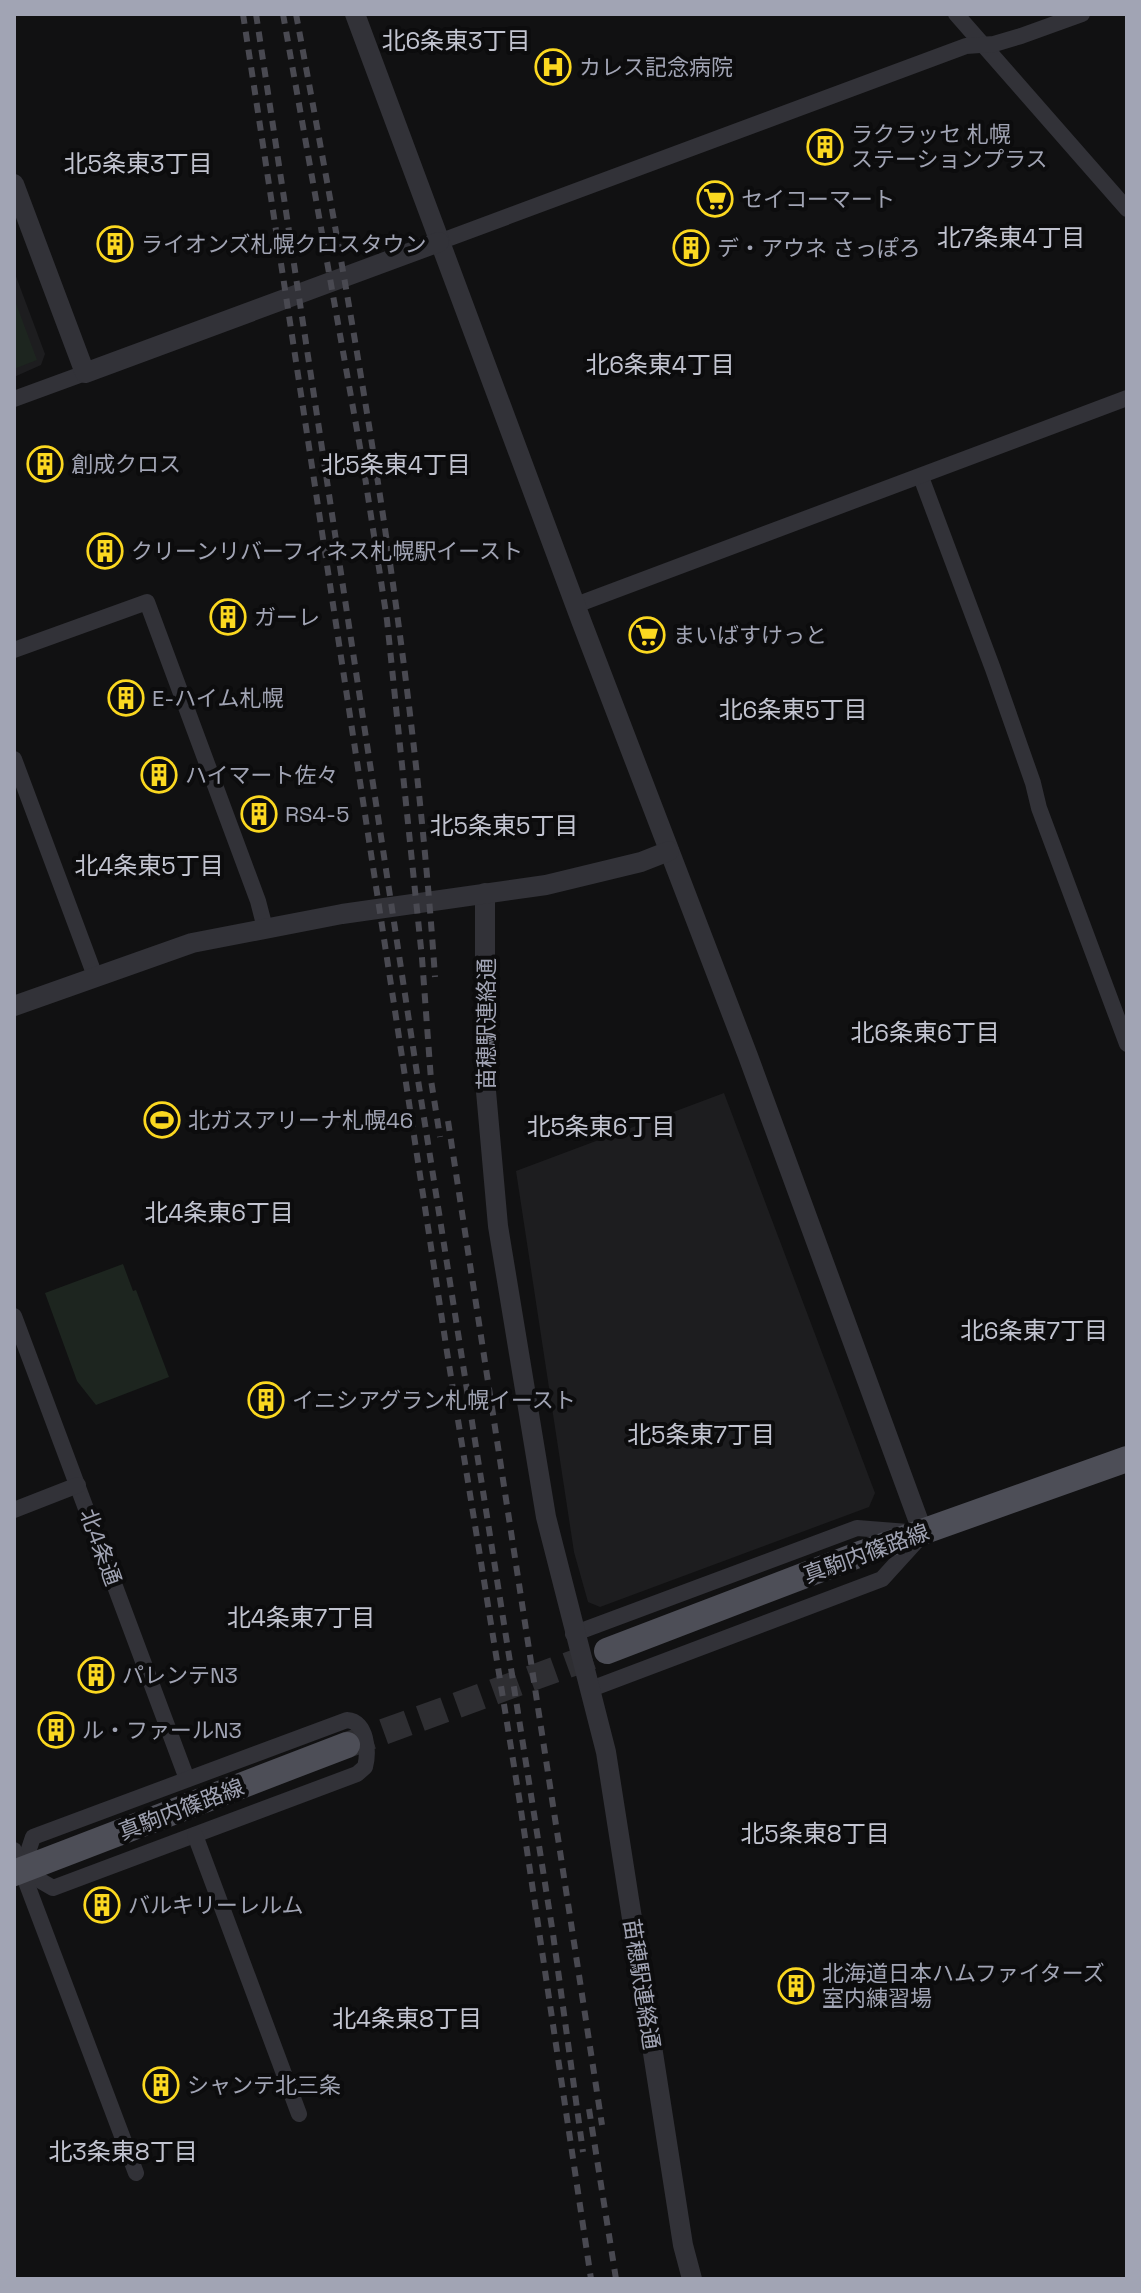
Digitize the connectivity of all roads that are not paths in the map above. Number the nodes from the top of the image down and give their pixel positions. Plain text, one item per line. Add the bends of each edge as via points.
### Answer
1 (355, 14) edge
2 (956, 14) edge
3 (1082, 14) edge
4 (983, 44) junction
5 (14, 184) edge
6 (1127, 209) edge
7 (439, 242) junction
8 (85, 373) junction
9 (1127, 398) edge
10 (14, 399) edge
11 (921, 477) junction
12 (576, 605) junction
13 (14, 650) edge
14 (14, 759) edge
15 (669, 851) junction
16 (485, 893) junction
17 (265, 928) junction
18 (95, 976) junction
19 (14, 1006) edge
20 (1127, 1044) edge
21 (14, 1316) edge
22 (1127, 1459) edge
23 (78, 1485) junction
24 (14, 1510) edge
25 (923, 1533) junction
26 (573, 1634) junction
27 (607, 1651) tunnel mouth
28 (591, 1689) junction
29 (347, 1745) tunnel mouth
30 (187, 1779) junction
31 (195, 1835) junction
32 (17, 1865) edge
33 (299, 2114) dead end
34 (136, 2173) dead end
35 (692, 2279) edge

1 - 7 street
2 - 4 street
3 - 4 street
4 - 6 street
4 - 7 street via 786,111
5 - 8 street
7 - 8 street
7 - 12 street
8 - 10 street
9 - 11 street
11 - 12 street
11 - 20 street
12 - 15 street
13 - 17 street via 147,602
14 - 18 street
15 - 16 street via 546,885
15 - 25 street
16 - 17 street
16 - 26 street, 苗穂駅連絡通 via 485,1080 498,1226 546,1517
17 - 18 street via 192,943
18 - 19 street
21 - 23 street, 北4条通
22 - 25 main road, 真駒内篠路線
23 - 24 street
23 - 30 street, 北4条通
25 - 26 street via 857,1528
25 - 27 main road, 真駒内篠路線
25 - 28 street via 882,1579
26 - 28 street, 苗穂駅連絡通
28 - 35 street, 苗穂駅連絡通 via 606,1752
29 - 32 main road, 真駒内篠路線
30 - 31 street via 347,1720 361,1726 367,1758 357,1774
30 - 32 street via 33,1837
31 - 32 street via 53,1888
31 - 33 street
32 - 34 street

